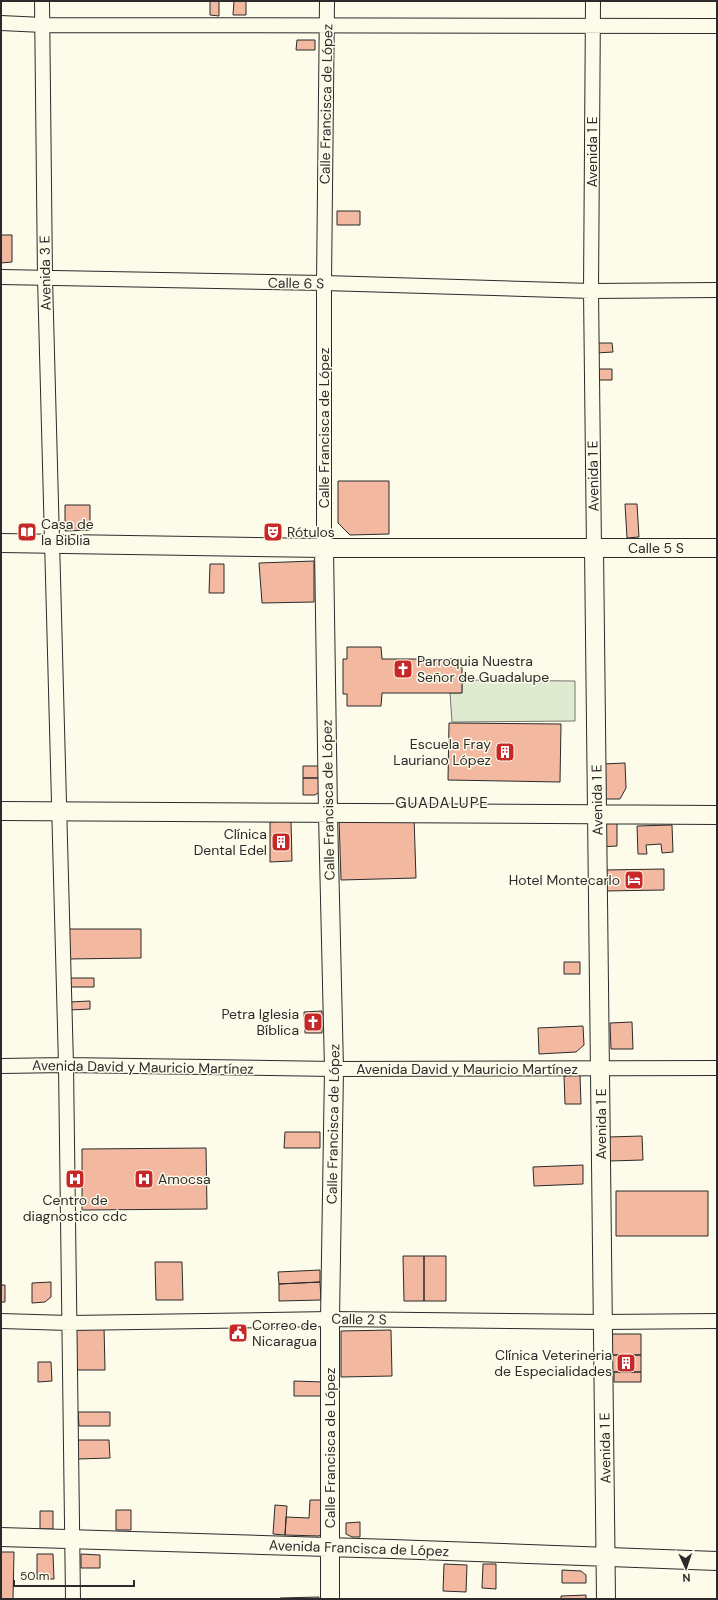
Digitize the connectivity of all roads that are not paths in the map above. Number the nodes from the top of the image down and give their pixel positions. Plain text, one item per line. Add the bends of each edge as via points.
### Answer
1 (42, 1) edge
2 (327, 1) edge
3 (593, 1) edge
4 (1, 23) edge
5 (43, 25) junction
6 (327, 25) junction
7 (593, 26) junction
8 (717, 26) edge
9 (1, 277) edge
10 (45, 278) junction
11 (324, 283) junction
12 (717, 290) edge
13 (591, 291) junction
14 (1, 543) edge
15 (53, 544) junction
16 (324, 548) junction
17 (717, 548) edge
18 (594, 549) junction
19 (1, 811) edge
20 (59, 812) junction
21 (328, 814) junction
22 (597, 815) junction
23 (717, 815) edge
24 (66, 1065) junction
25 (1, 1066) edge
26 (717, 1068) edge
27 (334, 1069) junction
28 (601, 1069) junction
29 (330, 1319) junction
30 (717, 1320) edge
31 (1, 1321) edge
32 (603, 1322) junction
33 (69, 1323) junction
34 (1, 1537) edge
35 (73, 1539) junction
36 (330, 1548) junction
37 (607, 1557) junction
38 (717, 1561) edge
39 (73, 1599) edge
40 (330, 1599) edge
41 (606, 1599) edge

1 - 5 street, Avenida 3 E
2 - 6 street, Calle Francisca de López
3 - 7 street, Avenida 1 E
4 - 5 street
5 - 6 street
5 - 10 street, Avenida 3 E
6 - 7 street
6 - 11 street, Calle Francisca de López
7 - 8 street
7 - 13 street, Avenida 1 E
9 - 10 street, Calle 6 S
10 - 11 street, Calle 6 S
10 - 15 street, Avenida 3 E
11 - 13 street, Calle 6 S
11 - 16 street, Calle Francisca de López
12 - 13 street, Calle 6 S
13 - 18 street, Avenida 1 E
14 - 15 street, Calle 5 S
15 - 16 street, Calle 5 S
15 - 20 street, Avenida 3 E
16 - 18 street, Calle 5 S
16 - 21 street, Calle Francisca de López
17 - 18 street, Calle 5 S
18 - 22 street, Avenida 1 E
19 - 20 street
20 - 21 street
20 - 24 street, Avenida 3 E
21 - 22 street
21 - 27 street, Calle Francisca de López
22 - 23 street
22 - 28 street, Avenida 1 E
24 - 25 street, Avenida David y Mauricio Martínez
24 - 27 street, Avenida David y Mauricio Martínez
24 - 33 street, Avenida 3 E
26 - 28 street, Avenida David y Mauricio Martínez
27 - 28 street, Avenida David y Mauricio Martínez
27 - 29 street, Calle Francisca de López
28 - 32 street, Avenida 1 E
29 - 32 street, Calle 2 S
29 - 33 street, Calle 2 S
29 - 36 street, Calle Francisca de López
30 - 32 street, Calle 2 S
31 - 33 street, Calle 2 S
32 - 37 street, Avenida 1 E
33 - 35 street, Avenida 3 E
34 - 35 street, Avenida Francisca de López
35 - 36 street, Avenida Francisca de López
35 - 39 street, Avenida 3 E
36 - 37 street, Avenida Francisca de López
36 - 40 street, Calle Francisca de López
37 - 38 street, Avenida Francisca de López
37 - 41 street, Avenida 1 E

